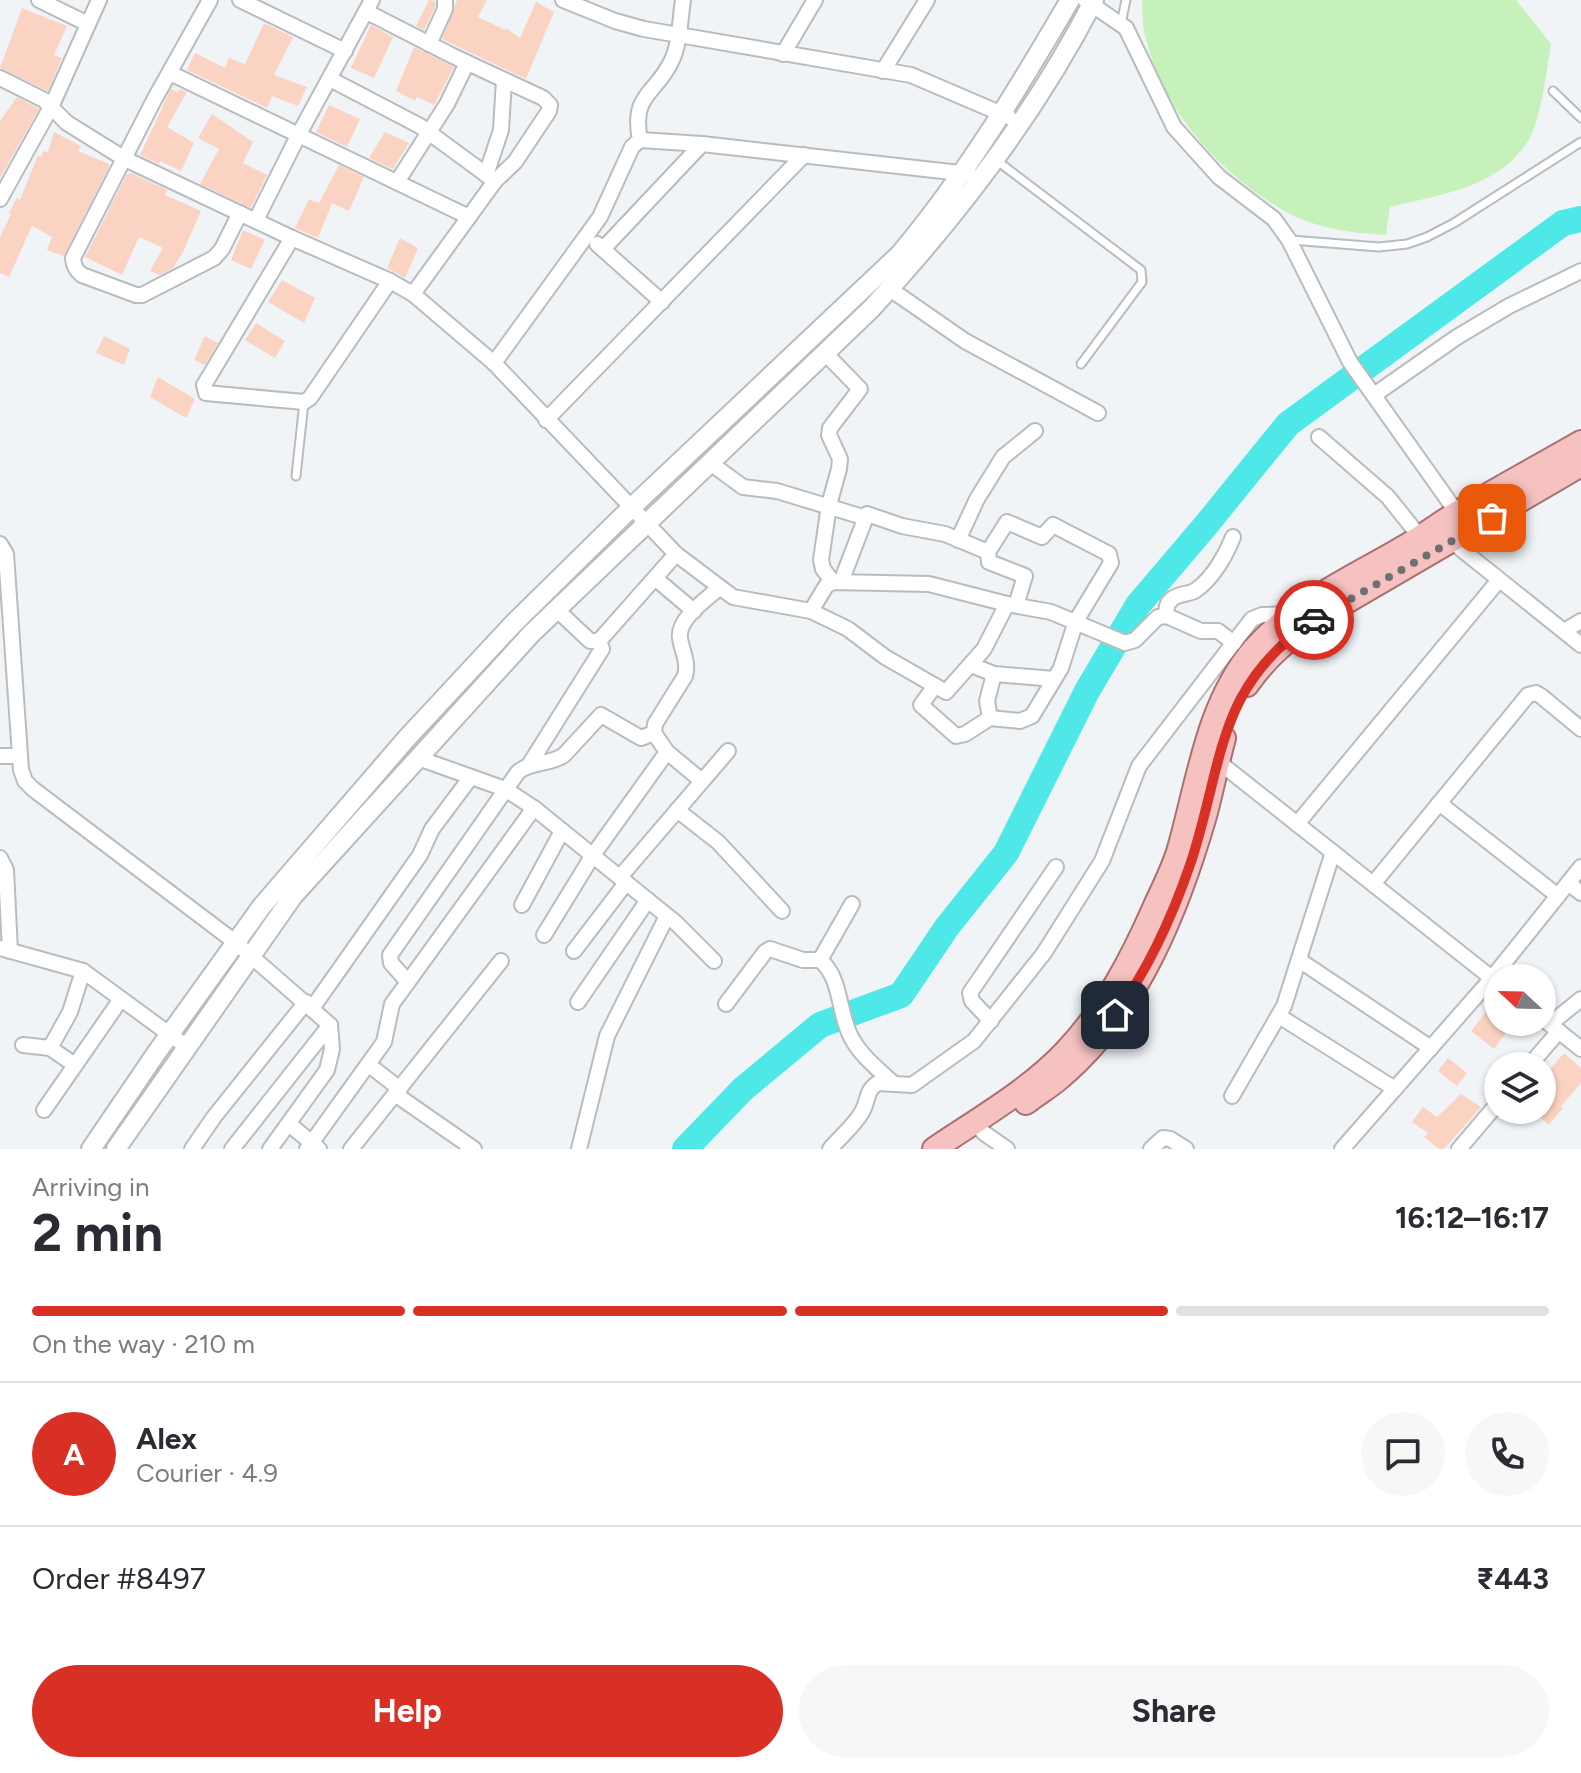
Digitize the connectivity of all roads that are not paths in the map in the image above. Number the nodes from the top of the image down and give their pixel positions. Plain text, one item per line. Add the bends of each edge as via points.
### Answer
1 (39, 0) edge
2 (99, 0) edge
3 (210, 0) edge
4 (240, 0) edge
5 (445, 0) edge
6 (563, 0) edge
7 (683, 0) edge
8 (815, 0) edge
9 (927, 0) edge
10 (1070, 0) edge
11 (1126, 0) edge
12 (1090, 2) edge
13 (369, 6) edge
14 (88, 24) junction
15 (1121, 24) junction
16 (677, 35) junction
17 (429, 44) junction
18 (345, 51) junction
19 (783, 54) junction
20 (467, 63) junction
21 (883, 71) junction
22 (170, 73) junction
23 (0, 78) edge
24 (330, 79) junction
25 (504, 80) junction
26 (1553, 91) dead end
27 (52, 105) junction
28 (1012, 118) junction
29 (1581, 118) edge
30 (429, 132) junction
31 (299, 134) junction
32 (640, 140) junction
33 (1581, 142) edge
34 (702, 144) junction
35 (804, 155) junction
36 (125, 159) junction
37 (996, 160) junction
38 (973, 175) junction
39 (491, 178) junction
40 (397, 182) junction
41 (0, 199) edge
42 (240, 213) junction
43 (469, 217) junction
44 (256, 220) junction
45 (588, 235) junction
46 (292, 238) junction
47 (1289, 240) junction
48 (603, 249) junction
49 (1581, 271) edge
50 (390, 281) junction
51 (890, 289) junction
52 (413, 294) junction
53 (662, 302) junction
54 (824, 352) junction
55 (494, 363) junction
56 (1081, 364) dead end
57 (1374, 395) junction
58 (304, 402) junction
59 (1098, 413) dead end
60 (546, 420) junction
61 (1035, 431) dead end
62 (1319, 437) dead end
63 (1581, 442) edge
64 (709, 462) junction
65 (1581, 465) edge
66 (296, 476) dead end
67 (829, 505) junction
68 (633, 506) junction
69 (863, 517) junction
70 (646, 523) junction
71 (1460, 528) junction
72 (1233, 537) dead end
73 (1420, 537) junction
74 (958, 540) junction
75 (0, 544) edge
76 (988, 552) junction
77 (676, 554) junction
78 (656, 579) junction
79 (1499, 580) junction
80 (837, 582) junction
81 (719, 588) junction
82 (4, 590) edge
83 (1011, 604) junction
84 (556, 609) junction
85 (694, 611) junction
86 (811, 611) junction
87 (1292, 614) junction
88 (1167, 616) junction
89 (1077, 621) junction
90 (1581, 621) edge
91 (1564, 631) junction
92 (497, 640) junction
93 (599, 641) junction
94 (1234, 643) junction
95 (1581, 645) edge
96 (512, 655) junction
97 (971, 665) junction
98 (7, 673) edge
99 (994, 674) junction
100 (1054, 679) junction
101 (934, 687) junction
102 (990, 718) junction
103 (1581, 729) edge
104 (414, 730) junction
105 (654, 733) junction
106 (431, 744) junction
107 (728, 751) dead end
108 (667, 752) junction
109 (0, 756) edge
110 (20, 756) junction
111 (1211, 757) junction
112 (418, 758) junction
113 (529, 765) junction
114 (471, 777) junction
115 (702, 781) junction
116 (505, 789) junction
117 (1439, 803) junction
118 (534, 808) junction
119 (677, 810) junction
120 (1297, 824) junction
121 (562, 831) junction
122 (1333, 852) junction
123 (593, 855) junction
124 (0, 858) edge
125 (1056, 867) dead end
126 (1581, 867) edge
127 (623, 880) junction
128 (1568, 883) junction
129 (1373, 884) junction
130 (1581, 893) edge
131 (1558, 896) junction
132 (648, 900) junction
133 (852, 904) dead end
134 (522, 905) dead end
135 (782, 911) dead end
136 (667, 916) junction
137 (544, 935) dead end
138 (235, 942) junction
139 (5, 950) edge
140 (574, 951) dead end
141 (251, 956) junction
142 (820, 960) junction
143 (1299, 960) junction
144 (501, 961) dead end
145 (714, 961) dead end
146 (1508, 964) edge
147 (83, 971) junction
148 (1484, 972) edge
149 (408, 982) junction
150 (1484, 993) edge
151 (121, 999) junction
152 (1581, 999) edge
153 (578, 1002) dead end
154 (309, 1004) junction
155 (726, 1004) dead end
156 (1279, 1016) junction
157 (1556, 1019) edge
158 (991, 1021) junction
159 (330, 1025) junction
160 (1556, 1029) edge
161 (169, 1034) junction
162 (23, 1045) dead end
163 (187, 1047) junction
164 (50, 1048) junction
165 (1431, 1048) junction
166 (1581, 1049) edge
167 (75, 1065) junction
168 (369, 1065) junction
169 (894, 1084) junction
170 (1395, 1089) junction
171 (397, 1091) junction
172 (1232, 1096) dead end
173 (44, 1110) dead end
174 (1484, 1120) edge
175 (289, 1124) junction
176 (979, 1128) junction
177 (312, 1147) edge
178 (91, 1149) edge
179 (116, 1149) edge
180 (192, 1149) edge
181 (232, 1149) edge
182 (270, 1149) edge
183 (351, 1149) edge
184 (474, 1149) edge
185 (579, 1149) edge
186 (830, 1149) edge
187 (934, 1149) edge
188 (960, 1149) edge
189 (1007, 1149) edge
190 (1151, 1149) edge
191 (1186, 1149) edge
192 (1342, 1149) edge
193 (1459, 1149) edge

1 - 14 street
2 - 14 street
3 - 22 street
4 - 18 street
5 - 17 street
6 - 16 street via 615,21
7 - 16 street
8 - 19 street
9 - 21 street
10 - 28 street
11 - 15 lane
12 - 15 street
12 - 28 street
13 - 17 street
13 - 18 street
14 - 27 street
15 - 47 street via 1174,127 1219,177 1274,219
16 - 19 street
16 - 32 street via 671,63 639,110
17 - 20 street
18 - 24 street
19 - 21 street
20 - 25 street
20 - 30 street
21 - 28 street via 934,83
22 - 31 street
22 - 36 street
23 - 27 street
24 - 30 street
24 - 31 street
25 - 39 street
25 - 39 street via 550,105 515,162
26 - 29 lane
27 - 36 street via 67,123
27 - 41 street
28 - 37 street
28 - 38 street
30 - 39 street
30 - 40 street
31 - 40 street
31 - 44 street
32 - 34 street
32 - 45 street
33 - 47 lane via 1454,223 1407,244
34 - 35 street
34 - 48 street
35 - 38 street
35 - 53 street
36 - 42 street
36 - 42 street via 73,258 82,275 142,295 214,258
37 - 38 street
37 - 56 lane via 1141,270 1142,282
38 - 51 street
38 - 68 street via 884,270
39 - 43 street
40 - 43 street
42 - 44 street
43 - 52 street
44 - 46 street
45 - 48 street
45 - 55 street
46 - 50 street
46 - 58 street via 204,390 211,395
47 - 57 street via 1350,362
48 - 53 street
49 - 57 street via 1457,337
50 - 52 street
50 - 58 street
51 - 54 street
51 - 59 street via 965,341
52 - 55 street
53 - 60 street
54 - 64 street
54 - 67 street via 860,389 830,428 840,459
55 - 60 street
57 - 71 street
58 - 66 lane
60 - 68 street
61 - 74 street via 1003,457
62 - 73 street via 1388,497
63 - 71 main road
64 - 67 street via 743,487
64 - 70 street
65 - 71 main road
67 - 69 street
67 - 80 street via 821,560
68 - 70 street
68 - 92 street
69 - 74 street via 871,514
69 - 80 street
70 - 77 street
70 - 84 street
71 - 73 main road
71 - 79 street
71 - 111 main road via 1284,642 1242,693
72 - 88 street via 1201,586 1168,603
73 - 87 main road via 1324,590
74 - 76 street
75 - 82 street via 6,554
76 - 83 street via 989,562 1025,576
76 - 89 street via 1009,521 1042,537 1053,525 1109,554 1111,563
77 - 78 street
77 - 81 street
78 - 85 street
78 - 93 street
79 - 91 street
79 - 120 street
80 - 83 street via 929,584
80 - 86 street via 826,586
81 - 85 street
81 - 86 street via 745,600
82 - 98 street
83 - 89 street
83 - 97 street
84 - 93 street via 590,641
84 - 96 street
85 - 105 street via 679,636 687,661 685,676
86 - 101 street via 848,629
87 - 94 street via 1256,616
87 - 111 main road via 1254,650 1232,682
88 - 89 street via 1158,617 1125,643
88 - 94 street via 1201,631 1218,631
89 - 100 street
90 - 91 street
91 - 95 street
92 - 96 street
92 - 104 street
93 - 113 street via 602,649
94 - 158 street via 1139,766 1102,861 1044,953
96 - 106 street
97 - 99 street
97 - 101 street via 946,692
98 - 110 street
99 - 100 street
99 - 102 street via 987,701
100 - 102 street via 1026,720
101 - 102 street via 921,705 956,736
103 - 117 street via 1541,696 1528,695
104 - 106 street
104 - 138 street
105 - 108 street
105 - 113 street via 641,738 601,715 564,755
106 - 112 street
107 - 115 street
108 - 115 street
108 - 123 street
109 - 110 street
110 - 138 street via 25,781 33,789
111 - 120 street
111 - 176 main road via 1177,856 1117,984 1064,1053
112 - 114 street
112 - 141 street via 293,896
113 - 116 street
114 - 116 street
114 - 154 street
115 - 119 street
116 - 118 street
116 - 149 street via 390,955
117 - 129 street
117 - 131 street
118 - 121 street
118 - 149 street
119 - 127 street
119 - 135 street via 718,842
120 - 122 street
121 - 123 street
121 - 134 street
122 - 129 street
122 - 143 street
123 - 127 street
123 - 137 street
124 - 139 street via 6,870
125 - 158 street via 970,993
126 - 128 street
127 - 132 street
127 - 140 street
128 - 130 street
128 - 131 street
129 - 148 street
131 - 146 street
132 - 136 street
132 - 153 street
133 - 142 street
136 - 145 street
136 - 185 street via 607,1036
138 - 141 street
138 - 161 street
139 - 147 street
141 - 154 street
141 - 163 street
142 - 155 street via 770,949
142 - 169 street via 831,971 849,1033
143 - 156 street
143 - 165 street
144 - 171 street
147 - 151 street
147 - 164 street via 70,1012
149 - 168 street via 392,1004 384,1042
150 - 165 street
151 - 161 street
151 - 167 street
152 - 157 street
154 - 159 street
154 - 180 street
156 - 170 street
156 - 172 street
158 - 169 street via 974,1041 915,1083
159 - 175 street via 330,1062
159 - 181 street
160 - 166 street
161 - 163 street
161 - 178 street
162 - 164 street
163 - 179 street
164 - 167 street
165 - 170 street
167 - 173 street
168 - 171 street
168 - 177 street
169 - 186 street via 878,1083 870,1089 861,1114
170 - 192 street
171 - 183 street
171 - 184 street
174 - 193 street
175 - 177 street
175 - 182 street
176 - 187 main road
176 - 188 main road
176 - 189 street
190 - 191 street via 1163,1138

